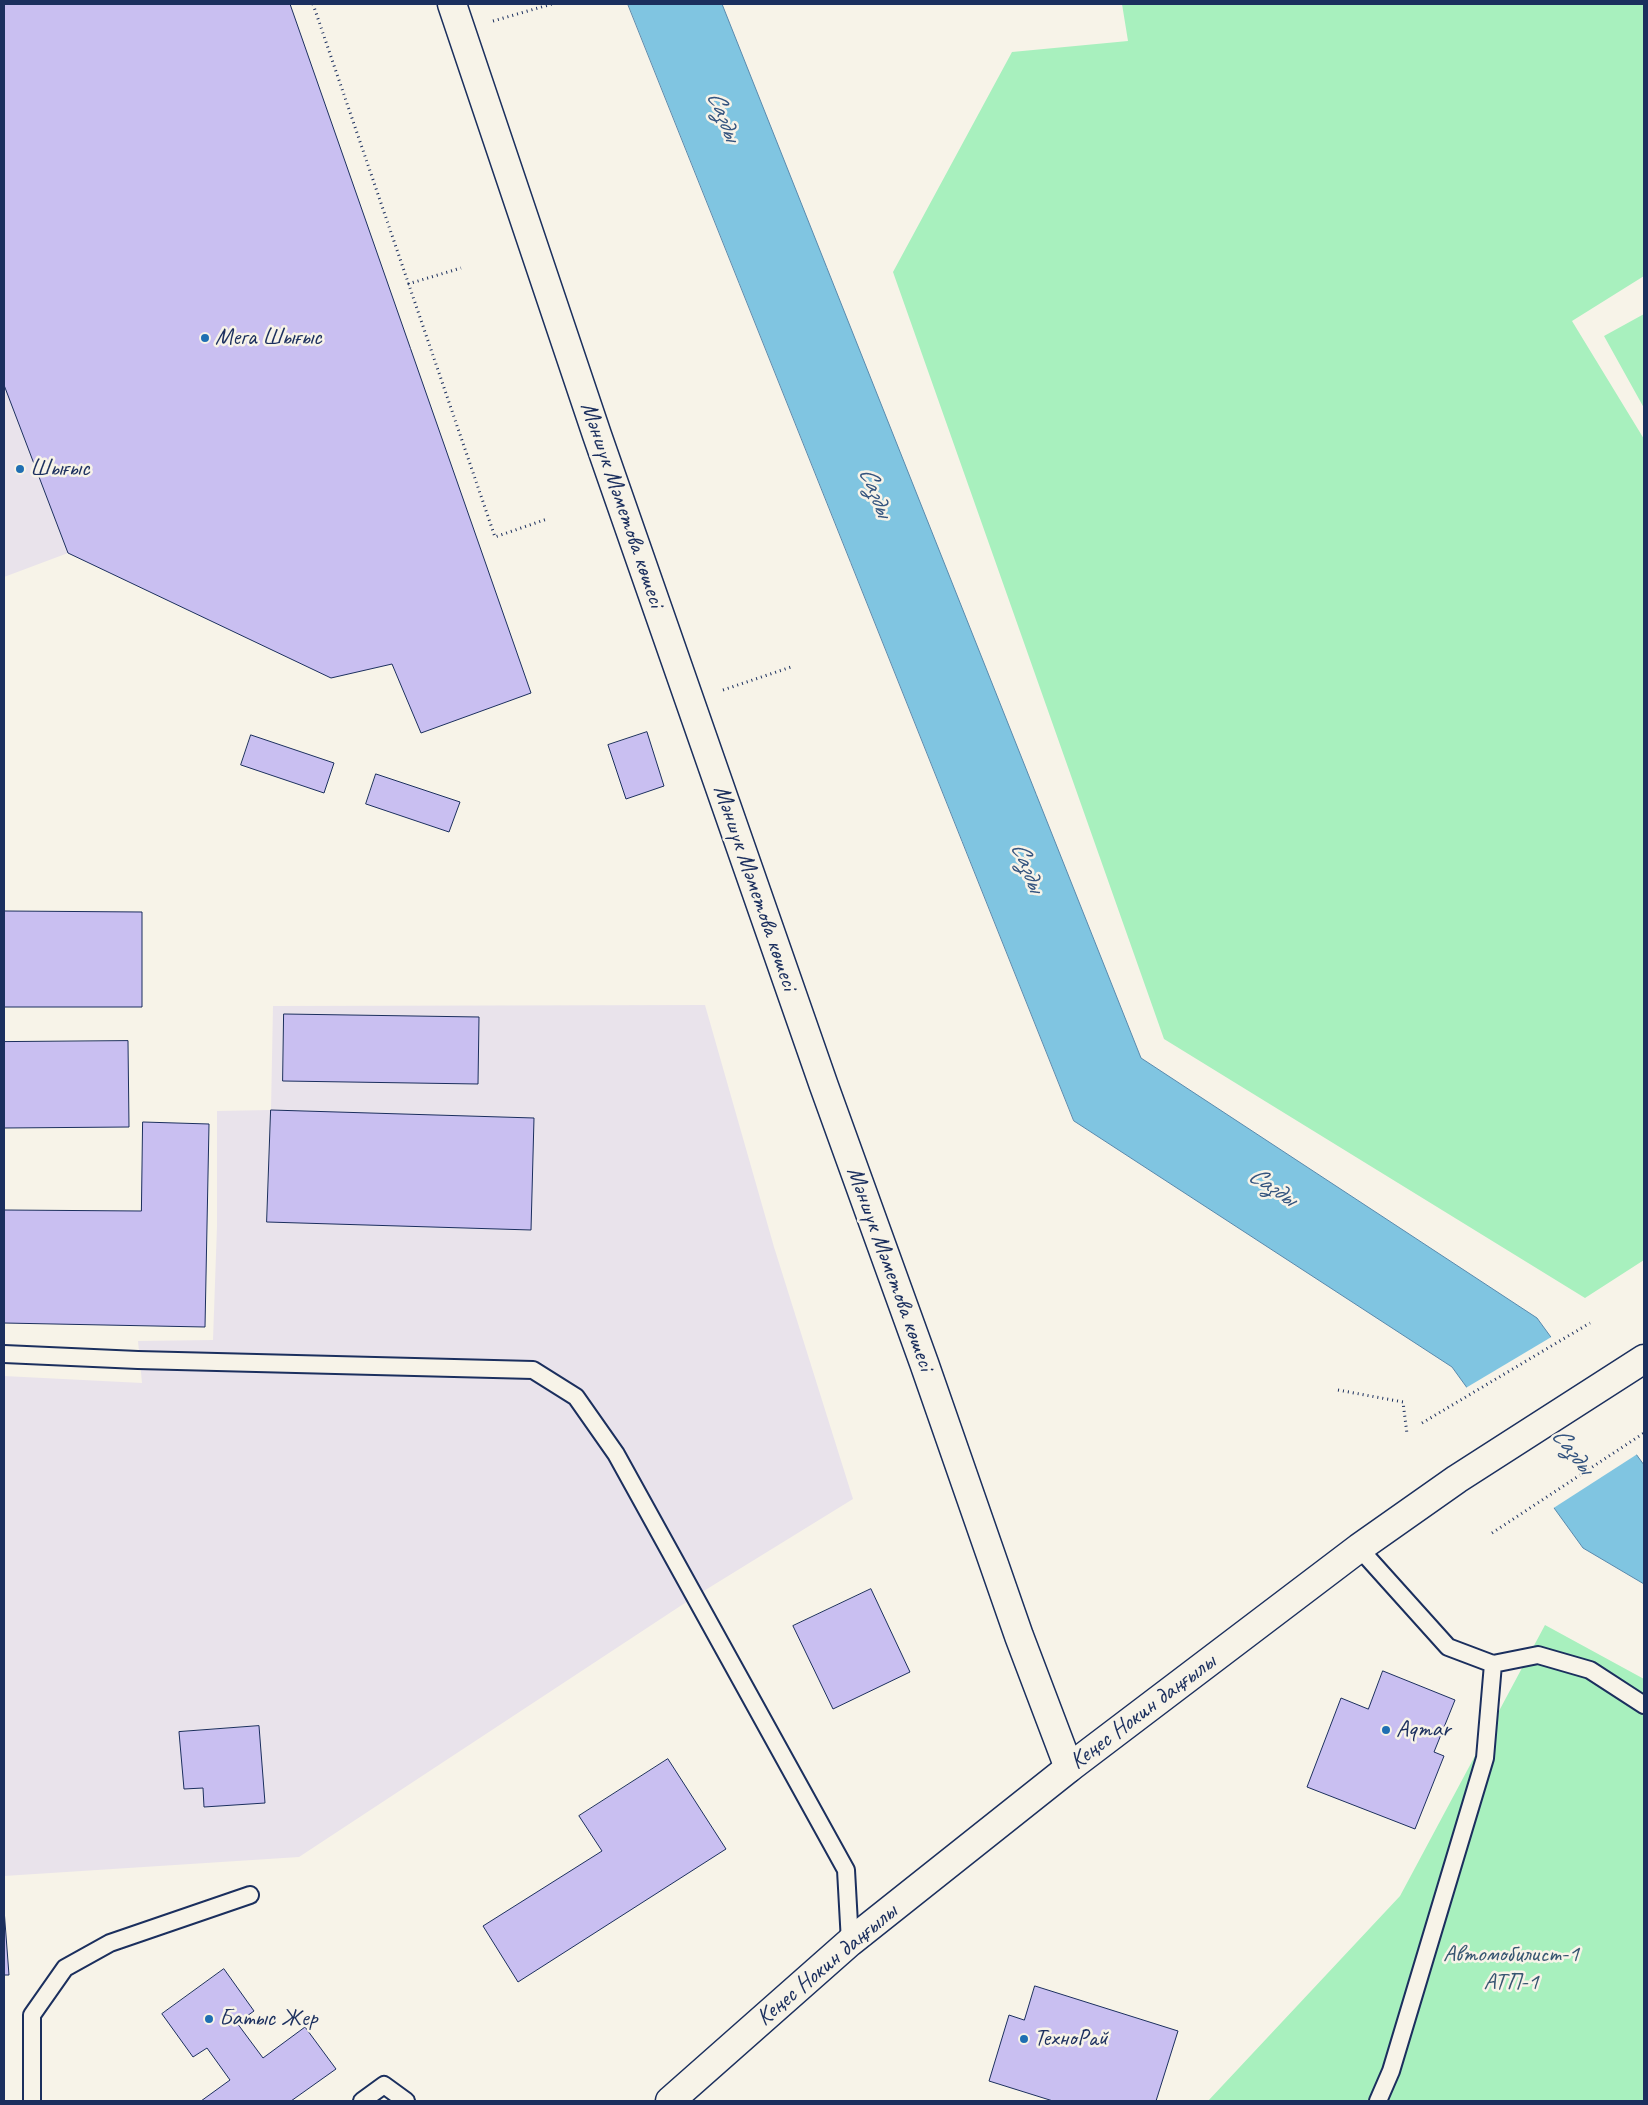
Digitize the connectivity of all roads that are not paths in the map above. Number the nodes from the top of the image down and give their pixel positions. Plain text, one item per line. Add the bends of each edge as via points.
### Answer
1 (452, 4) edge
2 (4, 1354) edge
3 (1644, 1359) edge
4 (1359, 1548) junction
5 (1493, 1664) junction
6 (1644, 1704) edge
7 (1069, 1768) junction
8 (250, 1895) dead end
9 (850, 1942) junction
10 (32, 2101) edge
11 (362, 2101) edge
12 (406, 2101) edge
13 (670, 2101) edge
14 (1378, 2101) edge

1 - 7 main road, Мәншүк Мәметова көшесі via 597,435 818,1070
2 - 9 lane via 533,1370 576,1397 616,1454 846,1870
3 - 4 main road, Кеңес Нокин даңғылы via 1457,1479
4 - 5 lane via 1448,1647
4 - 7 main road, Кеңес Нокин даңғылы
5 - 6 lane via 1538,1655 1590,1670
5 - 14 lane via 1485,1758 1391,2071
7 - 9 main road, Кеңес Нокин даңғылы
8 - 10 lane via 110,1943 65,1968 32,2015
9 - 13 main road, Кеңес Нокин даңғылы
11 - 12 lane via 384,2085

